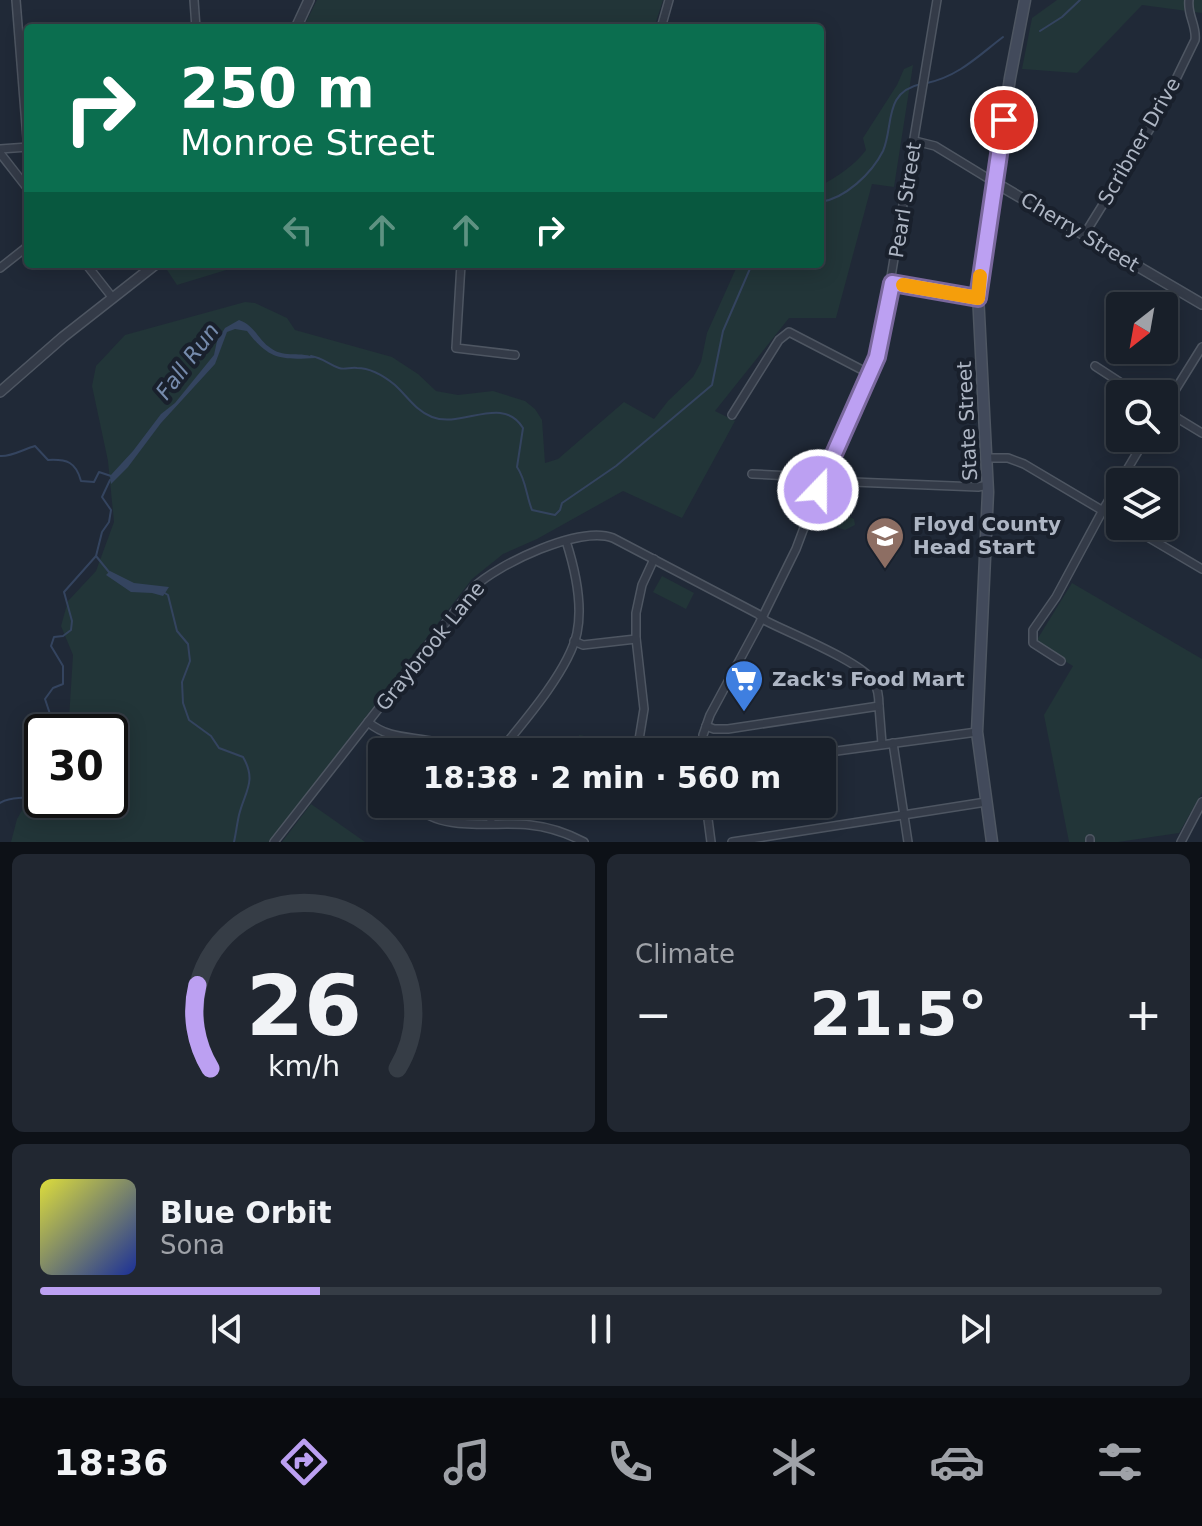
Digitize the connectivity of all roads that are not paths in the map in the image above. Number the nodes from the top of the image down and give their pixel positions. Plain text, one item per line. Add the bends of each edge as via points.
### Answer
1 (16, 0) edge
2 (194, 0) edge
3 (309, 0) edge
4 (669, 0) edge
5 (937, 0) edge
6 (1025, 0) edge
7 (1189, 0) edge
8 (196, 24) edge
9 (298, 24) edge
10 (662, 24) edge
11 (1198, 32) edge
12 (24, 103) edge
13 (915, 141) junction
14 (24, 143) edge
15 (0, 151) edge
16 (994, 182) junction
17 (24, 184) edge
18 (1084, 235) junction
19 (24, 249) edge
20 (0, 268) edge
21 (89, 268) edge
22 (151, 268) edge
23 (461, 268) edge
24 (892, 283) junction
25 (112, 297) junction
26 (978, 298) junction
27 (1202, 304) edge
28 (1202, 347) edge
29 (515, 355) dead end
30 (1095, 366) dead end
31 (870, 374) junction
32 (1116, 380) edge
33 (1178, 386) edge
34 (0, 392) edge
35 (732, 415) dead end
36 (1178, 418) edge
37 (1202, 433) edge
38 (1138, 452) edge
39 (987, 458) junction
40 (752, 474) dead end
41 (822, 480) junction
42 (988, 485) junction
43 (1103, 510) junction
44 (1106, 512) edge
45 (1153, 540) edge
46 (566, 541) junction
47 (654, 559) junction
48 (1202, 569) edge
49 (762, 616) junction
50 (636, 639) junction
51 (574, 641) junction
52 (1061, 661) dead end
53 (879, 706) junction
54 (368, 722) junction
55 (706, 726) junction
56 (977, 732) junction
57 (420, 738) edge
58 (509, 738) edge
59 (639, 738) edge
60 (704, 738) edge
61 (893, 743) junction
62 (882, 744) junction
63 (836, 751) edge
64 (986, 802) junction
65 (1202, 802) edge
66 (904, 814) junction
67 (439, 818) edge
68 (491, 818) edge
69 (708, 818) edge
70 (491, 822) junction
71 (274, 842) edge
72 (584, 842) edge
73 (711, 842) edge
74 (732, 842) edge
75 (908, 842) edge
76 (992, 842) edge
77 (1181, 842) edge

1 - 12 street
2 - 8 street
3 - 9 street
4 - 10 street
5 - 13 street, Pearl Street
6 - 16 main road, State Street
7 - 11 street, Scribner Drive
11 - 18 street, Scribner Drive via 1159,114
13 - 16 street, Cherry Street via 935,146
13 - 24 street, Pearl Street
14 - 15 street
15 - 17 street
16 - 18 street, Cherry Street
16 - 26 main road, State Street
18 - 27 street, Cherry Street
19 - 20 street
21 - 25 street
22 - 25 street
23 - 29 street via 456,348
24 - 26 street
24 - 31 street, Pearl Street
25 - 34 street
26 - 39 main road, State Street
28 - 33 street
30 - 32 street
31 - 35 street via 789,332
31 - 41 street, Pearl Street
36 - 37 street
38 - 43 street
39 - 42 main road, State Street
39 - 43 street via 1024,464
40 - 41 street
41 - 42 street
41 - 49 street, Pearl Street via 796,549
42 - 56 main road, State Street
43 - 44 street
43 - 52 street via 1032,634 1035,645
45 - 48 street
46 - 47 street, Graybrook Lane via 605,535
46 - 51 street via 578,599
46 - 54 street, Graybrook Lane via 481,580
47 - 49 street, Graybrook Lane
47 - 50 street via 637,601
49 - 53 street, Graybrook Lane via 866,673 877,690
49 - 55 street, Pearl Street
50 - 51 street via 583,645
50 - 59 street via 644,703
51 - 58 street via 561,668
53 - 55 street via 728,729
53 - 62 street
54 - 57 street via 388,735
54 - 71 street, Graybrook Lane
55 - 60 street, Pearl Street
56 - 61 street
56 - 64 main road, State Street
61 - 62 street
61 - 66 street
62 - 63 street
64 - 66 street
64 - 76 main road, State Street
65 - 77 street
66 - 74 street
66 - 75 street
67 - 70 street
68 - 70 street
69 - 73 street
70 - 72 street via 547,828

